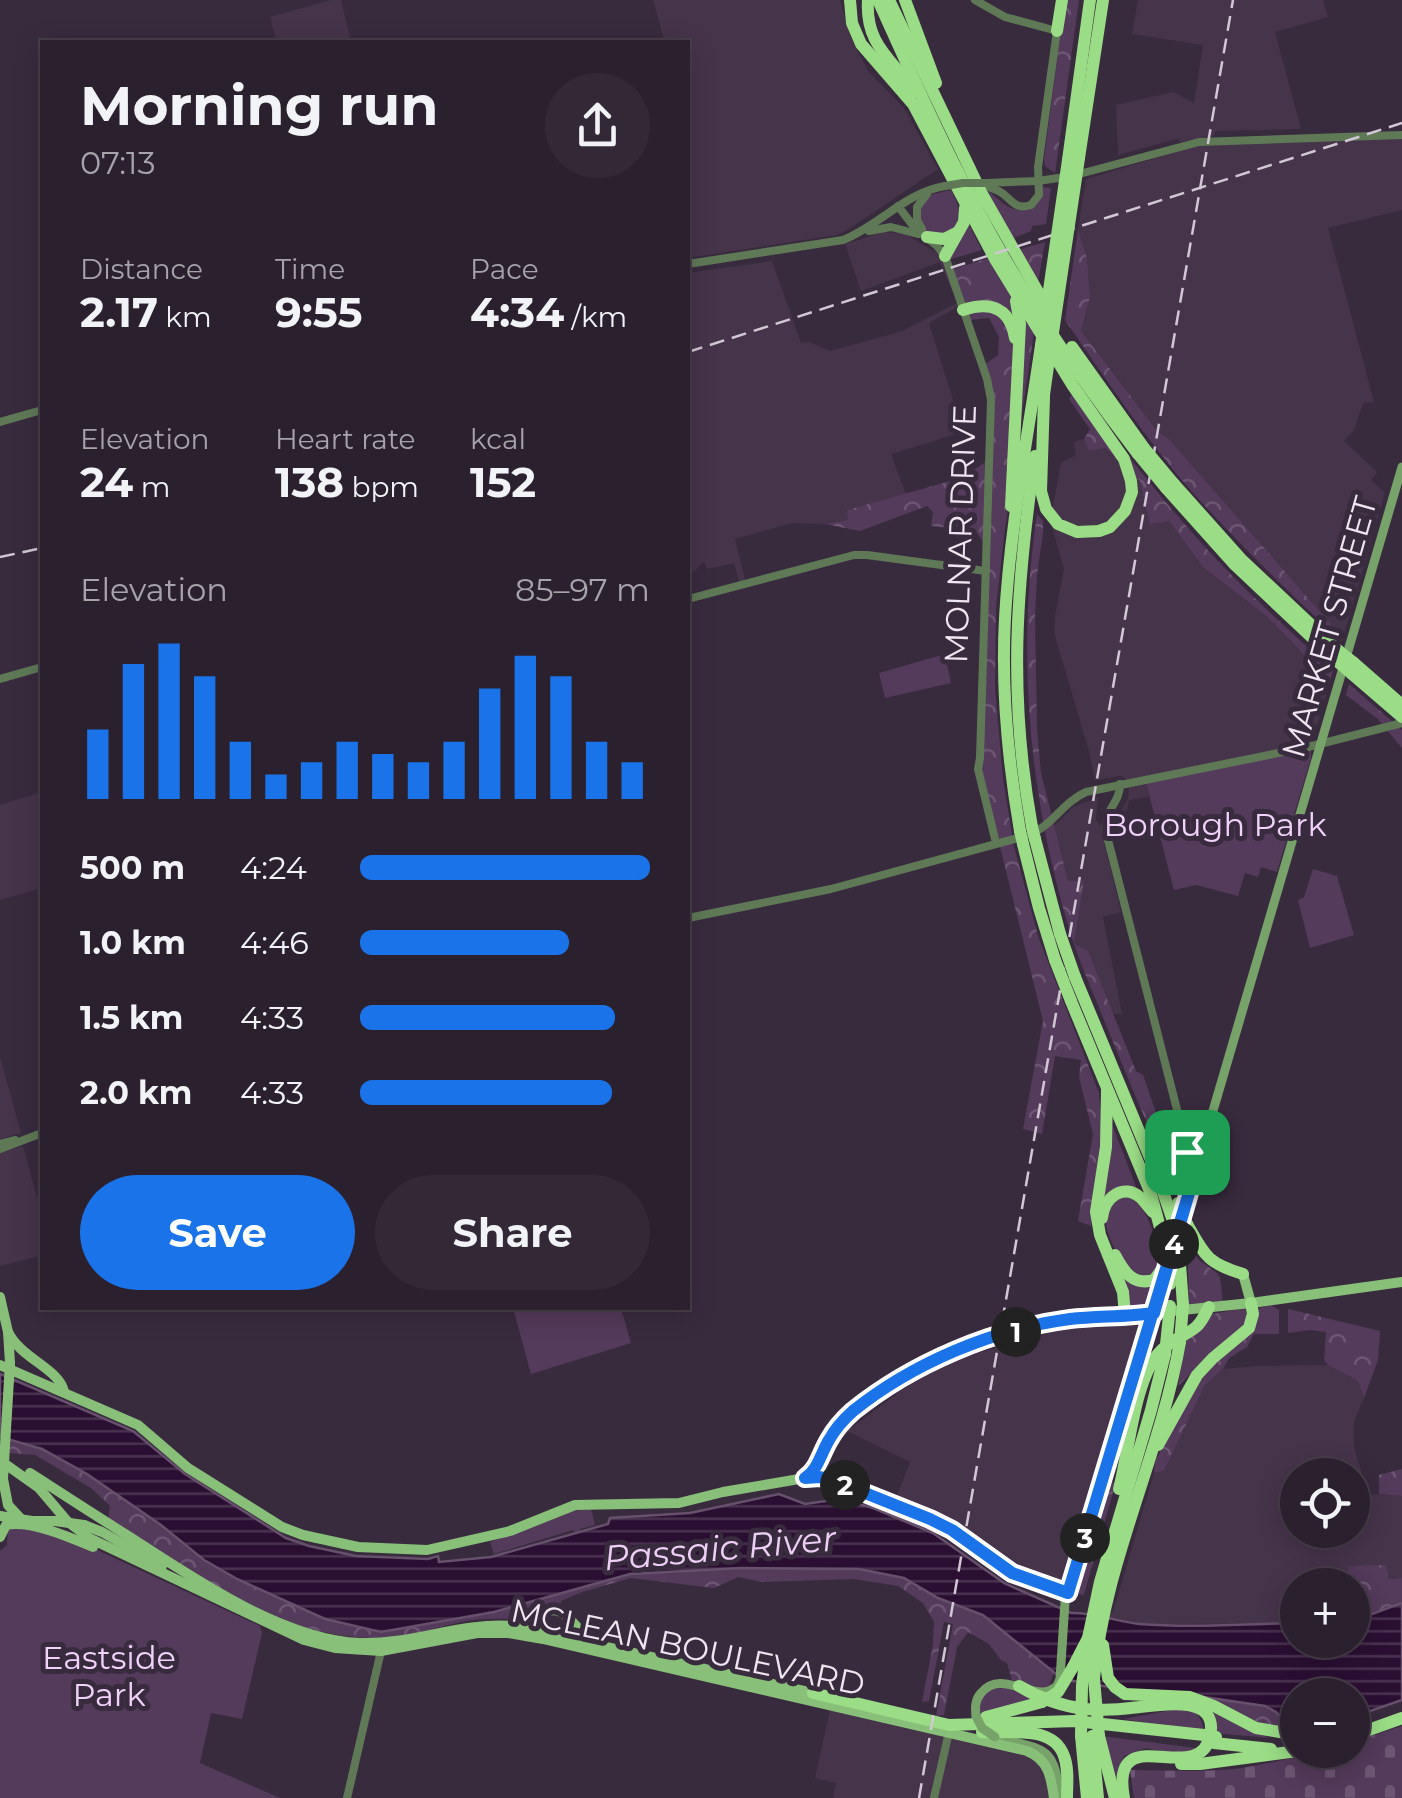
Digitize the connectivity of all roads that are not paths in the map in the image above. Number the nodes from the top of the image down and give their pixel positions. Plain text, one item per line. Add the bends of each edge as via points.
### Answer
1 (850, 0) edge
2 (868, 0) edge
3 (878, 0) edge
4 (889, 0) edge
5 (906, 0) edge
6 (975, 0) edge
7 (1062, 0) edge
8 (1090, 0) edge
9 (1103, 0) edge
10 (1042, 28) junction
11 (1058, 31) junction
12 (1055, 52) junction
13 (1402, 135) edge
14 (943, 138) junction
15 (1073, 159) junction
16 (970, 169) junction
17 (1038, 181) junction
18 (945, 186) junction
19 (993, 186) junction
20 (898, 206) junction
21 (966, 206) junction
22 (960, 230) junction
23 (854, 236) junction
24 (927, 237) junction
25 (945, 256) junction
26 (995, 259) junction
27 (690, 264) edge
28 (963, 310) junction
29 (1044, 397) junction
30 (40, 411) edge
31 (0, 422) edge
32 (1013, 436) junction
33 (1141, 451) junction
34 (1402, 467) edge
35 (1012, 540) junction
36 (986, 571) junction
37 (690, 598) edge
38 (40, 668) edge
39 (0, 679) edge
40 (1401, 715) edge
41 (1322, 744) junction
42 (1120, 784) junction
43 (1028, 835) junction
44 (996, 843) junction
45 (690, 918) edge
46 (1104, 1064) junction
47 (1108, 1088) junction
48 (1135, 1121) junction
49 (40, 1134) edge
50 (0, 1146) edge
51 (1187, 1152) junction
52 (1200, 1155) junction
53 (1194, 1176) junction
54 (1173, 1222) junction
55 (1171, 1253) junction
56 (1244, 1274) joint
57 (1402, 1282) edge
58 (0, 1297) edge
59 (1251, 1303) junction
60 (1182, 1306) junction
61 (1209, 1308) junction
62 (1154, 1313) junction
63 (1126, 1316) junction
64 (1196, 1327) junction
65 (4, 1330) edge
66 (23, 1353) junction
67 (5, 1363) edge
68 (64, 1392) junction
69 (0, 1436) edge
70 (0, 1456) edge
71 (1146, 1464) junction
72 (805, 1478) junction
73 (3, 1479) junction
74 (1131, 1481) junction
75 (0, 1516) edge
76 (25, 1520) junction
77 (0, 1536) edge
78 (153, 1570) junction
79 (208, 1588) junction
80 (1068, 1593) junction
81 (1101, 1600) junction
82 (1100, 1628) junction
83 (541, 1634) junction
84 (1088, 1638) junction
85 (594, 1643) junction
86 (381, 1650) junction
87 (1060, 1679) junction
88 (1019, 1686) junction
89 (812, 1693) joint
90 (1181, 1700) junction
91 (1088, 1709) junction
92 (1402, 1716) edge
93 (1075, 1721) junction
94 (1370, 1725) edge
95 (1370, 1726) edge
96 (944, 1727) junction
97 (980, 1732) junction
98 (1280, 1735) edge
99 (1091, 1736) junction
100 (1209, 1739) junction
101 (1280, 1741) edge
102 (1280, 1753) edge
103 (1160, 1757) junction
104 (1089, 1797) edge
105 (347, 1798) edge
106 (934, 1798) edge
107 (1056, 1798) edge
108 (1067, 1798) edge
109 (1115, 1798) edge
110 (1126, 1798) edge

1 - 21 highway via 861,44 913,104
2 - 14 highway via 873,38
3 - 14 highway
4 - 16 highway
5 - 16 highway
6 - 10 street
7 - 11 highway
8 - 15 highway
9 - 15 highway
10 - 11 street
10 - 12 street
11 - 12 street
12 - 17 street
13 - 17 street via 1199,142
14 - 33 highway via 1030,301
15 - 29 highway, bridge
15 - 35 highway, bridge
16 - 33 highway via 1052,318
17 - 19 street
17 - 19 street via 1039,195 1026,207
18 - 19 street, bridge
18 - 20 street
18 - 24 street via 917,207
20 - 23 street
20 - 24 street, MOLNAR DRIVE
21 - 22 highway
21 - 26 highway
22 - 24 highway via 949,238
22 - 25 highway
23 - 24 street via 891,227
23 - 27 street
24 - 25 street, MOLNAR DRIVE
25 - 28 street, MOLNAR DRIVE
26 - 29 highway via 1124,459 1129,502 1118,520 1098,531 1058,524 1042,501
26 - 32 highway via 1020,324
28 - 32 highway via 989,306 1012,324
28 - 36 street, MOLNAR DRIVE via 991,400
29 - 43 highway via 1016,634
30 - 31 street
32 - 35 highway
33 - 40 highway, bridge
34 - 41 main road, MARKET STREET
35 - 43 highway via 1004,686 1010,766
36 - 37 street via 854,555
36 - 44 street, MOLNAR DRIVE via 978,769
38 - 39 street
40 - 41 street
41 - 42 street
41 - 52 main road, MARKET STREET
42 - 44 street via 1086,792 1036,832
42 - 51 street via 1106,832
43 - 46 highway, bridge
43 - 46 highway, bridge via 1034,892 1055,960
44 - 45 street via 831,889
46 - 47 highway
46 - 48 highway
47 - 54 highway via 1151,1194
47 - 63 highway via 1096,1212
48 - 54 highway
48 - 54 highway, bridge via 1178,1203
49 - 50 street
51 - 52 street
51 - 53 street
52 - 53 main road, MARKET STREET
53 - 55 main road, MARKET STREET
54 - 55 highway
54 - 55 highway via 1128,1192 1110,1197 1102,1209 1108,1242 1132,1278 1154,1280
54 - 56 highway via 1210,1260
55 - 60 highway
55 - 60 highway, bridge via 1170,1284
55 - 62 main road, MARKET STREET
56 - 59 main road
57 - 59 main road
58 - 65 main road
59 - 61 main road
59 - 71 highway via 1249,1328 1197,1375
60 - 61 main road
60 - 62 main road
60 - 64 highway via 1199,1318
60 - 71 highway, bridge via 1170,1390
60 - 74 highway, bridge
61 - 64 highway
62 - 63 main road
62 - 80 main road, MARKET STREET
63 - 72 main road via 1040,1325 941,1356 849,1415
64 - 74 highway via 1172,1340 1150,1365
65 - 66 main road
65 - 67 main road
66 - 67 main road
66 - 68 main road via 60,1380
67 - 68 main road
67 - 69 main road, bridge
67 - 73 main road, bridge
68 - 72 main road via 138,1425 188,1468 282,1527 358,1548 427,1550 510,1530 575,1504 679,1504
70 - 78 main road, MCLEAN BOULEVARD via 83,1534
70 - 79 main road, MCLEAN BOULEVARD
71 - 74 highway
72 - 80 street via 840,1483 930,1519 1012,1573
73 - 75 main road
73 - 76 main road via 8,1505
74 - 81 highway
74 - 81 highway
75 - 76 main road
76 - 79 main road, bridge via 84,1525
77 - 78 main road via 6,1525 16,1524
78 - 86 main road, MCLEAN BOULEVARD via 304,1640
79 - 83 main road, MCLEAN BOULEVARD via 296,1629 348,1642 400,1641 482,1625
80 - 87 main road, MARKET STREET
81 - 82 highway
81 - 84 highway
82 - 90 highway via 1106,1670 1122,1692
82 - 99 highway, bridge
83 - 85 main road, MCLEAN BOULEVARD
83 - 85 main road via 541,1616 557,1610
83 - 86 main road, MCLEAN BOULEVARD via 477,1633
83 - 96 main road, MCLEAN BOULEVARD
84 - 96 highway, bridge via 1064,1685 1042,1702
84 - 99 highway, bridge via 1082,1702
85 - 89 main road, MCLEAN BOULEVARD
86 - 105 street
87 - 88 main road via 1048,1691
87 - 91 highway via 1069,1698
88 - 91 highway
88 - 107 main road, bridge via 984,1689 976,1716 995,1737 1048,1755 1057,1770
89 - 96 highway, MCLEAN BOULEVARD
90 - 91 highway
90 - 93 highway via 1123,1717
90 - 98 highway via 1206,1702
90 - 103 highway via 1208,1718 1210,1739 1194,1756
92 - 94 highway
92 - 95 highway
93 - 96 highway, MCLEAN BOULEVARD
93 - 100 highway, MCLEAN BOULEVARD
96 - 97 highway, MCLEAN BOULEVARD
96 - 106 street
96 - 107 main road via 1036,1755 1049,1770
97 - 100 highway, MCLEAN BOULEVARD via 1078,1728
97 - 108 highway via 1028,1732 1055,1742 1066,1761
99 - 104 highway
99 - 109 highway
100 - 101 highway, MCLEAN BOULEVARD
102 - 103 highway via 1200,1764
103 - 110 highway via 1145,1755 1126,1766

